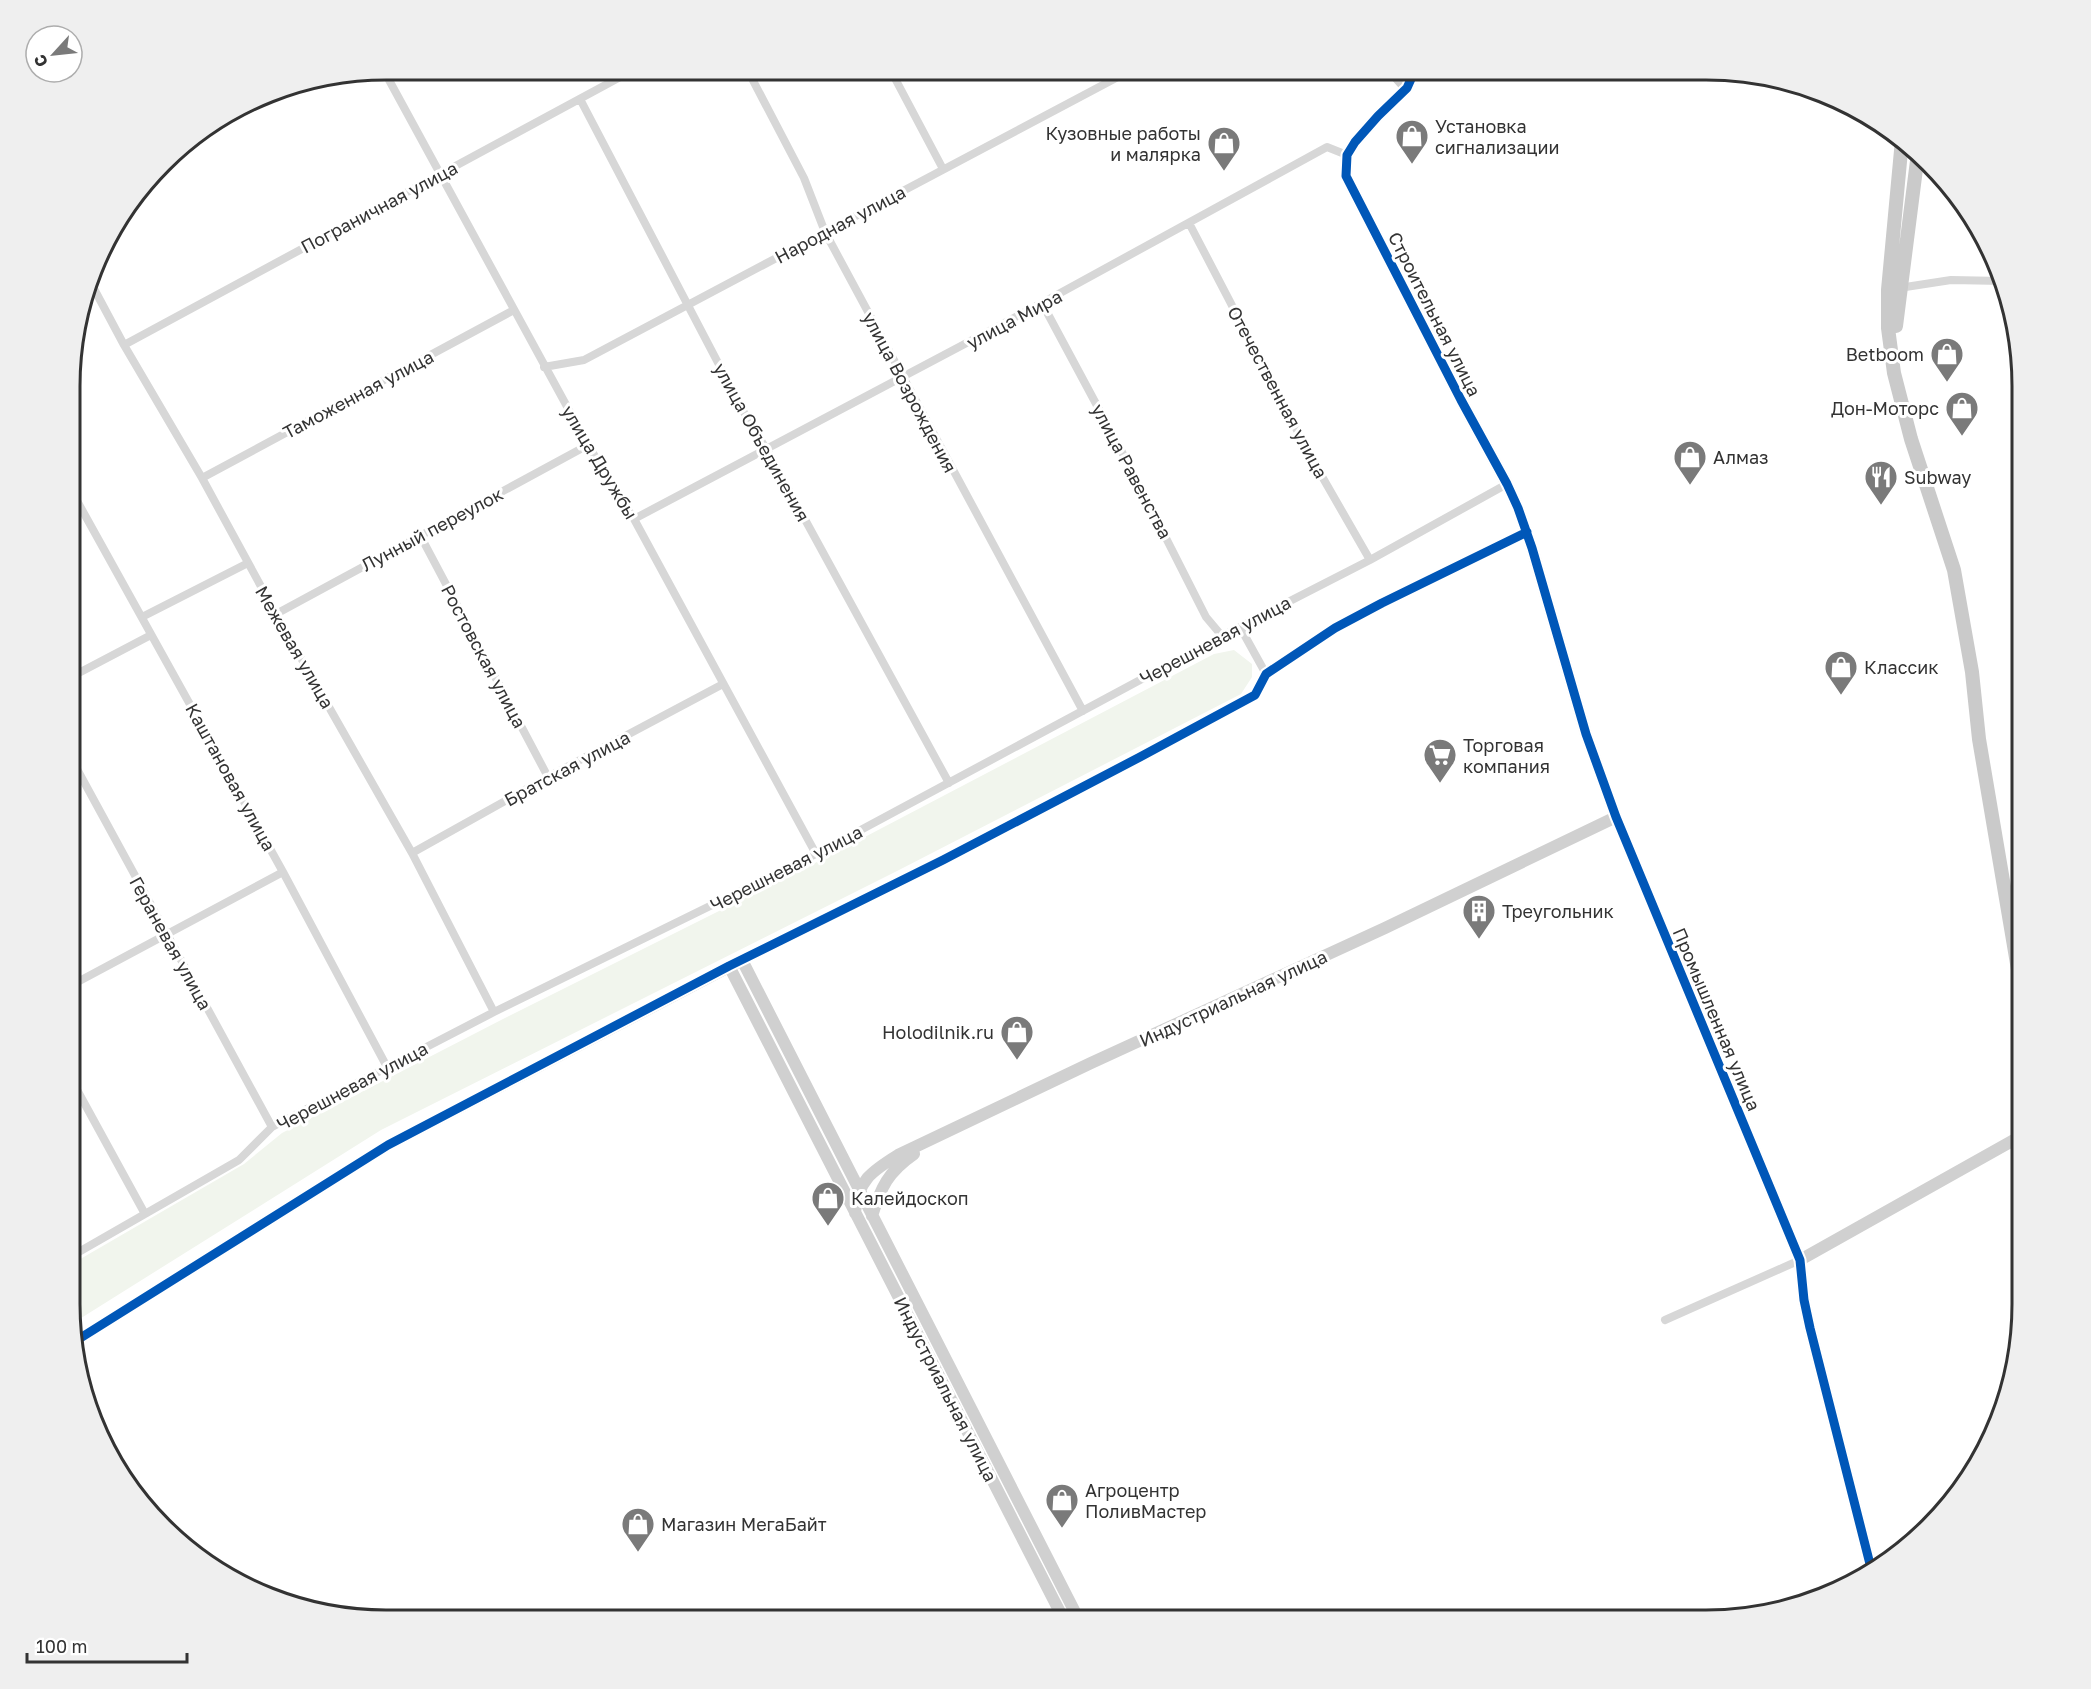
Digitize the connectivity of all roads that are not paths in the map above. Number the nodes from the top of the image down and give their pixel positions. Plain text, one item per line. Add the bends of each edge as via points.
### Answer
1 (389, 80) edge
2 (615, 80) edge
3 (753, 80) edge
4 (896, 80) edge
5 (1111, 80) edge
6 (1400, 80) edge
7 (1410, 80) edge
8 (1407, 88) junction
9 (580, 99) junction
10 (1901, 150) edge
11 (1347, 155) junction
12 (1916, 164) edge
13 (943, 169) junction
14 (440, 175) junction
15 (1189, 223) junction
16 (825, 232) junction
17 (1993, 281) edge
18 (1899, 288) junction
19 (95, 290) edge
20 (1042, 303) junction
21 (687, 305) junction
22 (514, 310) junction
23 (124, 345) junction
24 (544, 367) junction
25 (1894, 373) junction
26 (902, 378) junction
27 (588, 445) junction
28 (766, 450) junction
29 (202, 478) junction
30 (1507, 484) junction
31 (80, 506) edge
32 (634, 519) junction
33 (1527, 532) junction
34 (420, 535) junction
35 (1370, 560) junction
36 (248, 563) junction
37 (276, 614) junction
38 (142, 617) junction
39 (1240, 627) junction
40 (151, 635) junction
41 (1222, 636) junction
42 (80, 672) edge
43 (1266, 674) junction
44 (723, 684) junction
45 (1083, 711) junction
46 (1149, 752) dead end
47 (1140, 757) dead end
48 (80, 775) edge
49 (548, 777) junction
50 (948, 783) junction
51 (1616, 817) junction
52 (412, 853) junction
53 (816, 854) junction
54 (283, 872) junction
55 (166, 934) junction
56 (2012, 934) edge
57 (742, 960) junction
58 (729, 966) junction
59 (80, 981) edge
60 (494, 1012) junction
61 (387, 1067) junction
62 (80, 1095) edge
63 (272, 1127) junction
64 (955, 1127) junction
65 (2012, 1141) edge
66 (859, 1190) junction
67 (855, 1213) junction
68 (145, 1214) junction
69 (872, 1216) junction
70 (80, 1251) edge
71 (1800, 1260) junction
72 (1665, 1320) dead end
73 (81, 1337) edge
74 (967, 1416) junction
75 (992, 1464) junction
76 (1869, 1562) edge
77 (1059, 1610) edge
78 (1072, 1610) edge

1 - 14 street, улица Дружбы
2 - 9 street, Пограничная улица
3 - 16 street, улица Возрождения via 804,178
4 - 13 street
5 - 13 street, Народная улица
6 - 8 street
7 - 8 street
8 - 11 street
9 - 14 street, Пограничная улица
9 - 21 street, улица Объединения
10 - 25 main road via 1888,290
11 - 15 street, улица Мира via 1327,147
11 - 30 street, Строительная улица via 1346,176 1356,197
12 - 18 main road
13 - 16 street, Народная улица
14 - 22 street, улица Дружбы
14 - 23 street, Пограничная улица
15 - 20 street, улица Мира
15 - 35 street, Отечественная улица via 1312,459
16 - 21 street, Народная улица
16 - 26 street, улица Возрождения
17 - 18 street via 1951,280
18 - 25 main road
19 - 23 street, Межевая улица
20 - 26 street, улица Мира
20 - 41 street, улица Равенства via 1206,617
21 - 24 street, Народная улица via 584,360
21 - 28 street, улица Объединения
22 - 24 street, улица Дружбы
22 - 29 street, Таможенная улица
23 - 29 street, Межевая улица
24 - 27 street, улица Дружбы
25 - 56 main road via 1954,570
26 - 28 street, улица Мира
26 - 45 street, улица Возрождения
27 - 32 street, улица Дружбы
27 - 34 street, Лунный переулок
28 - 32 street, улица Мира
28 - 50 street, улица Объединения
29 - 36 street, Межевая улица
30 - 33 street, Промышленная улица
30 - 35 street, Черешневая улица
31 - 38 street, Каштановая улица
32 - 44 street, улица Дружбы
33 - 43 street via 1335,628
33 - 51 street, Промышленная улица via 1586,734
34 - 37 street, Лунный переулок
34 - 49 street, Ростовская улица
35 - 39 street, Черешневая улица
36 - 37 street, Межевая улица
36 - 38 street
37 - 52 street, Межевая улица
38 - 40 street, Каштановая улица
39 - 41 street, Черешневая улица
39 - 43 street
40 - 42 street
40 - 54 street, Каштановая улица
41 - 45 street, Черешневая улица
43 - 46 street via 1255,695
44 - 49 street, Братская улица
44 - 53 street, улица Дружбы
45 - 50 street, Черешневая улица
47 - 57 street
48 - 55 street, Гераневая улица
49 - 52 street, Братская улица
50 - 53 street, Черешневая улица
51 - 64 street, Индустриальная улица
51 - 71 street, Промышленная улица
52 - 60 street, Межевая улица
53 - 60 street, Черешневая улица
54 - 55 street
54 - 61 street, Каштановая улица
55 - 59 street
55 - 63 street, Гераневая улица
57 - 58 street
57 - 66 street, Индустриальная улица
58 - 67 street, Индустриальная улица
58 - 73 street via 388,1145
60 - 61 street, Черешневая улица
61 - 63 street, Черешневая улица
62 - 68 street
63 - 68 street, Черешневая улица via 239,1160
64 - 66 street, Индустриальная улица via 876,1169
64 - 69 street via 886,1178
65 - 71 street
66 - 67 street
66 - 69 street, Индустриальная улица
67 - 74 street, Индустриальная улица
68 - 70 street, Черешневая улица
69 - 74 street, Индустриальная улица
71 - 72 street
71 - 76 street, Промышленная улица via 1810,1328
74 - 75 street, Индустриальная улица
75 - 77 street, Индустриальная улица
75 - 78 street, Индустриальная улица

